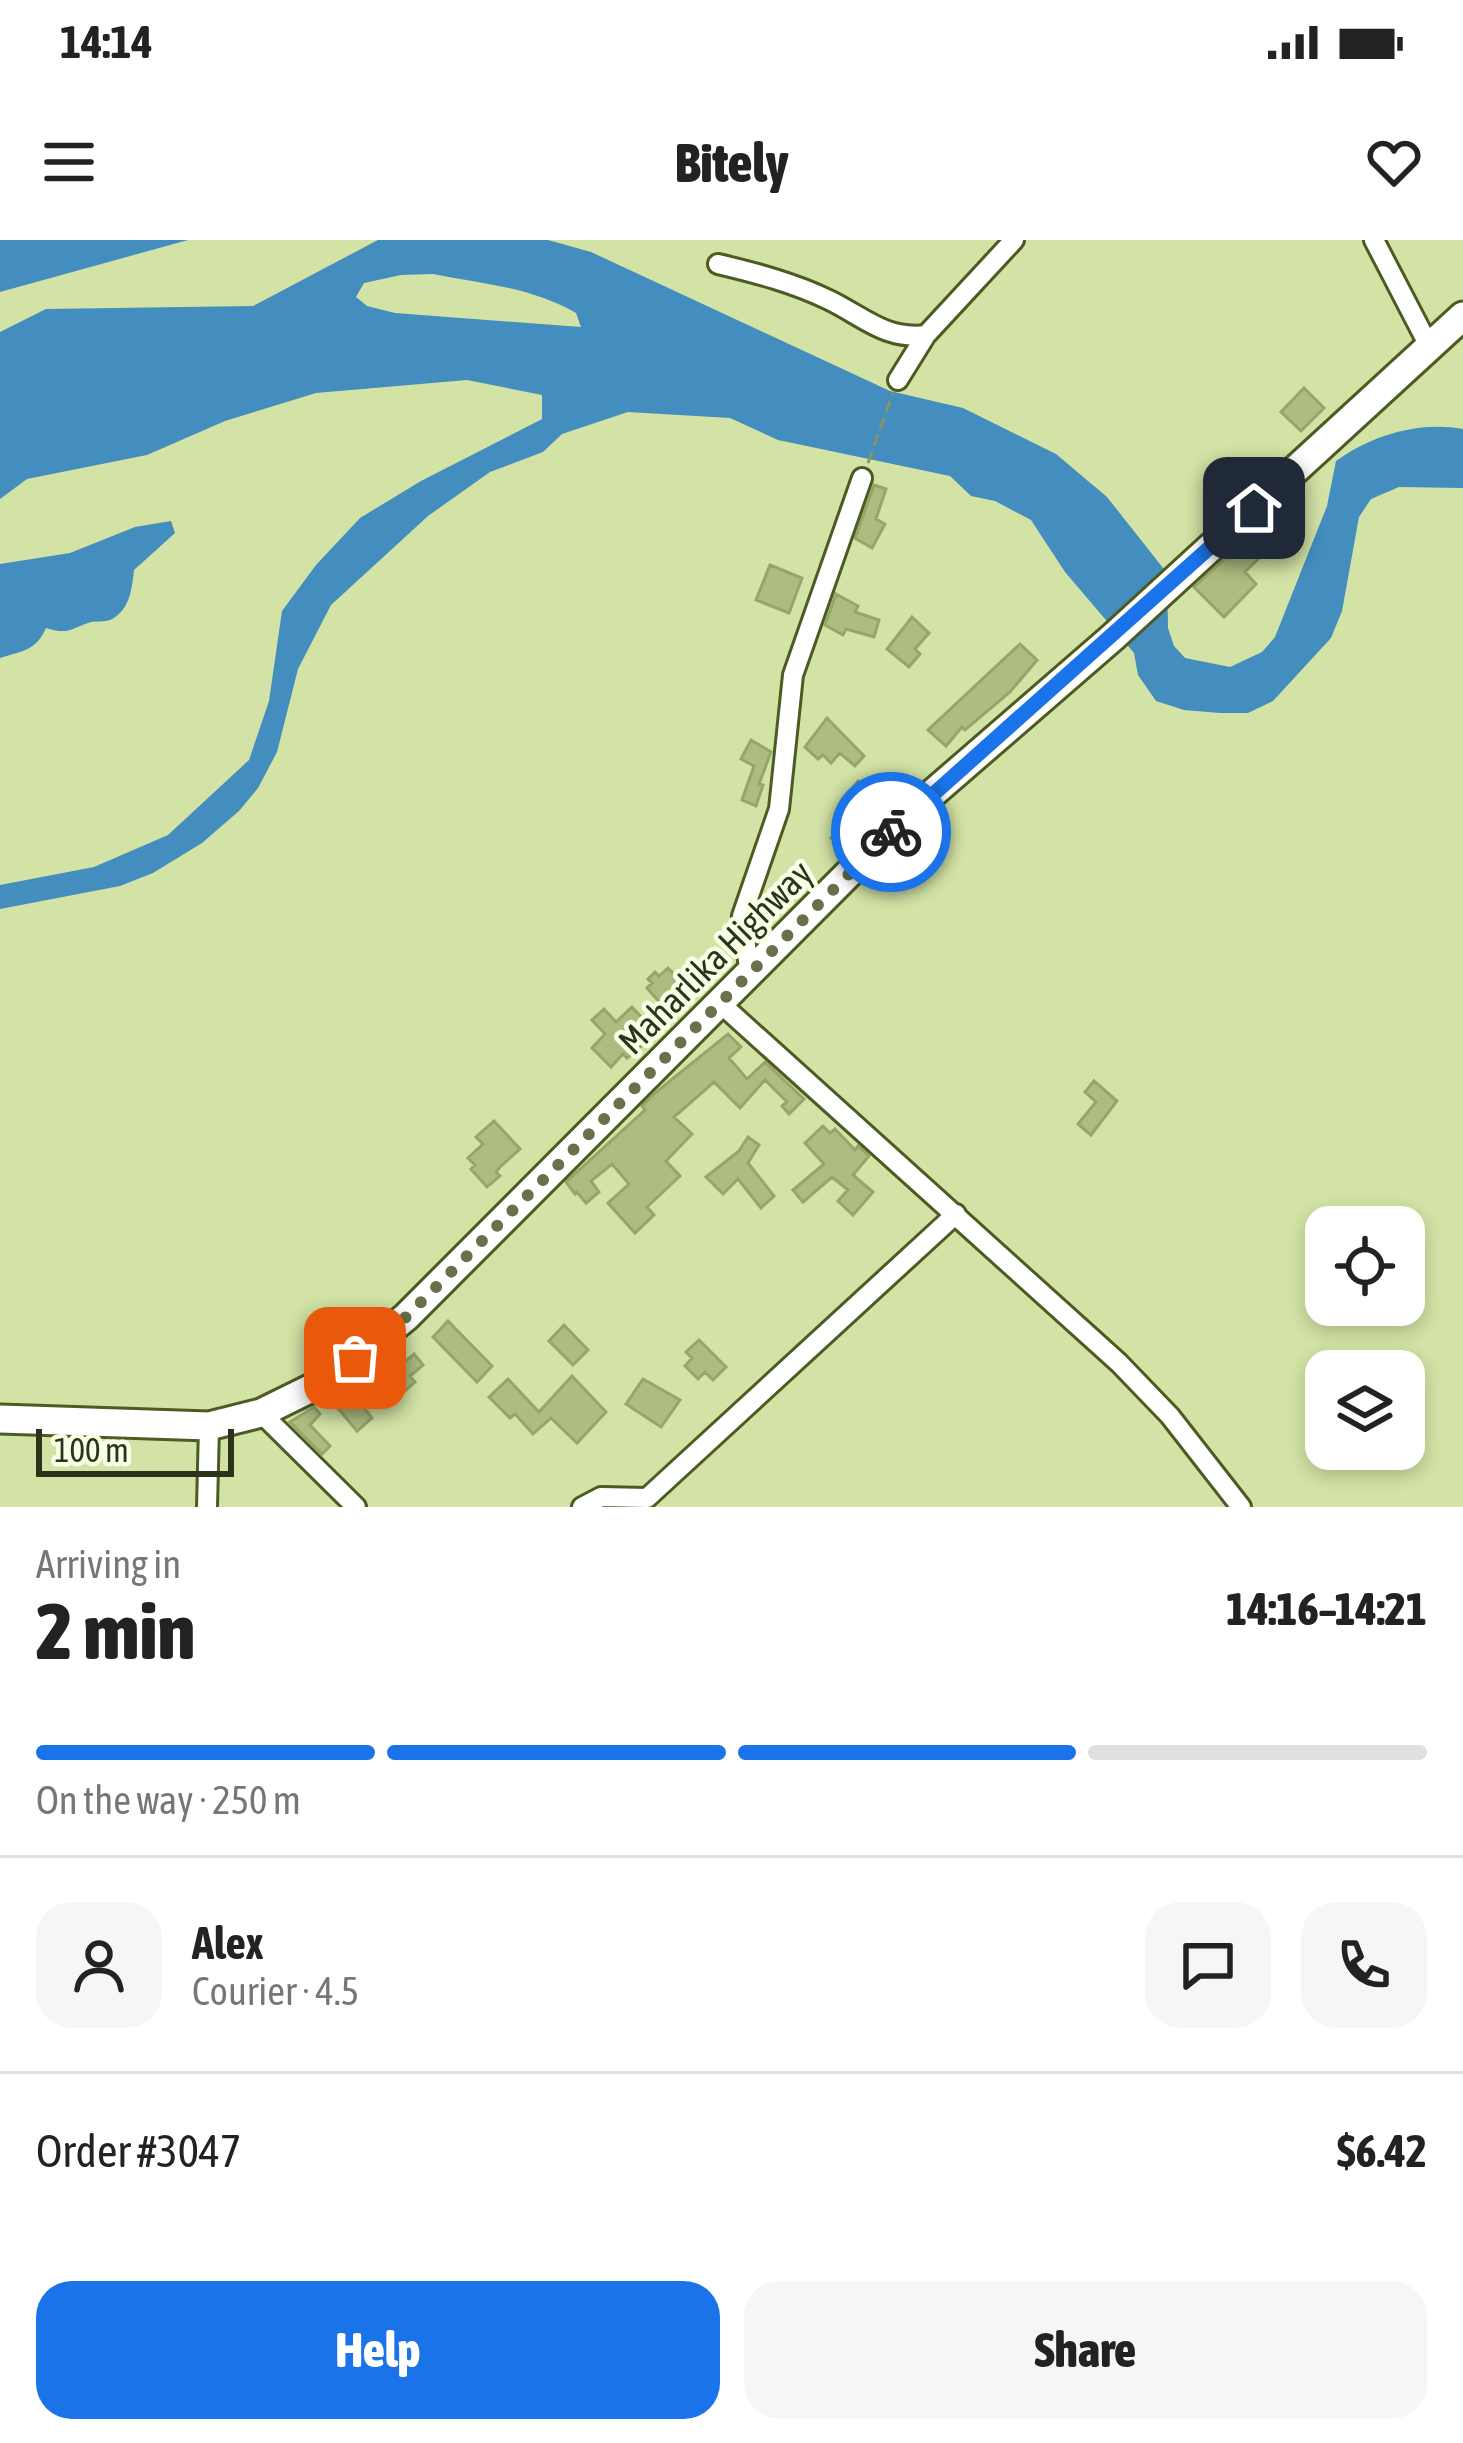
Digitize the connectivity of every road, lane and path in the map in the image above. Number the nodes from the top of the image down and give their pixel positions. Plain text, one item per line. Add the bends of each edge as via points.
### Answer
1 (1014, 240) edge
2 (1374, 240) edge
3 (718, 264) dead end
4 (1463, 316) edge
5 (926, 335) junction
6 (1429, 346) junction
7 (898, 380) joint
8 (862, 478) joint
9 (750, 975) junction
10 (721, 1004) junction
11 (956, 1214) junction
12 (261, 1413) junction
13 (0, 1419) edge
14 (209, 1426) junction
15 (207, 1507) edge
16 (356, 1507) edge
17 (582, 1507) edge
18 (1241, 1507) edge

1 - 5 street
2 - 6 street
3 - 5 street via 828,300 883,332
4 - 6 highway, Maharlika Highway
5 - 7 street
6 - 9 highway, Maharlika Highway via 903,819
7 - 8 path
8 - 9 street via 794,675 779,809 742,916
9 - 10 highway, Maharlika Highway
10 - 11 street
10 - 12 highway, Maharlika Highway via 406,1317 330,1379
11 - 17 street via 647,1498 601,1497
11 - 18 street via 1119,1363
12 - 14 highway, Maharlika Highway
12 - 16 street
13 - 14 highway, Maharlika Highway
14 - 15 street

